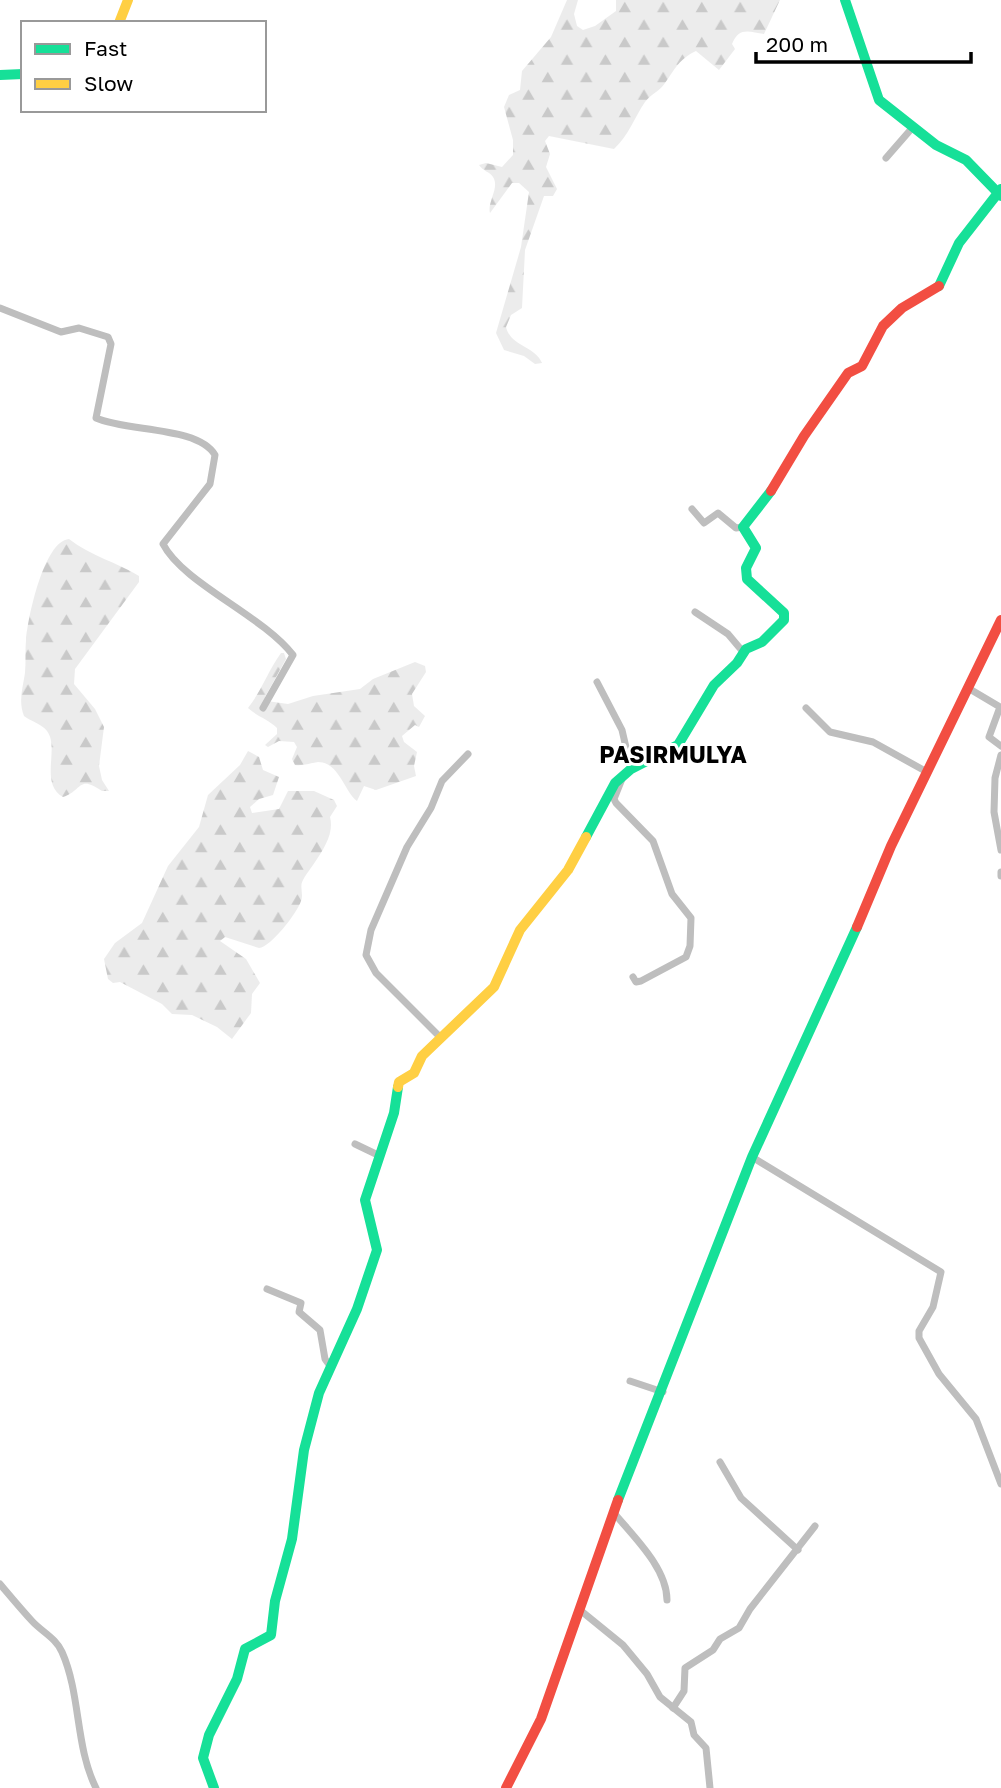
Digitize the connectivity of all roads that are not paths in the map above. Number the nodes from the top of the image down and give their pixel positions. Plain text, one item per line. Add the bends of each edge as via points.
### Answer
1 (128, 0) edge
2 (845, 0) edge
3 (119, 21) edge
4 (21, 74) edge
5 (0, 75) edge
6 (913, 127) junction
7 (886, 158) dead end
8 (1000, 193) edge
9 (0, 308) edge
10 (692, 509) dead end
11 (743, 527) junction
12 (695, 612) dead end
13 (1001, 620) edge
14 (744, 653) junction
15 (597, 682) dead end
16 (968, 688) junction
17 (263, 708) dead end
18 (806, 708) dead end
19 (1001, 746) edge
20 (468, 754) dead end
21 (1001, 755) edge
22 (627, 772) junction
23 (928, 772) junction
24 (1001, 850) edge
25 (633, 977) dead end
26 (440, 1037) junction
27 (355, 1144) dead end
28 (380, 1156) junction
29 (752, 1157) junction
30 (267, 1289) dead end
31 (330, 1366) junction
32 (630, 1381) dead end
33 (663, 1392) junction
34 (720, 1462) dead end
35 (1001, 1484) edge
36 (614, 1513) junction
37 (815, 1526) dead end
38 (798, 1550) junction
39 (0, 1584) edge
40 (667, 1600) dead end
41 (580, 1610) junction
42 (673, 1708) junction
43 (506, 1786) edge
44 (96, 1788) edge
45 (214, 1788) edge
46 (710, 1788) edge

1 - 3 street
2 - 6 street via 875,95
4 - 5 street
6 - 7 street
6 - 8 street via 965,160
8 - 11 street via 959,243 938,287 902,308 883,327 862,366 848,373 838,386 764,503
9 - 17 street via 61,332 79,328 108,337 111,344 96,418 121,427 198,439 215,454 210,484 163,546 178,565 242,609 293,655
10 - 11 street via 704,523 718,513 736,528
11 - 14 street via 756,548 746,568 747,579 786,617
12 - 14 street via 728,634
13 - 16 street
14 - 22 street via 704,699 678,745
15 - 22 street via 622,730
16 - 19 street via 999,707 989,737
16 - 23 street
18 - 23 street via 830,732 873,742
20 - 26 street via 438,787 407,846 371,930 366,955 376,973
21 - 24 street via 994,796
22 - 25 street via 614,799 653,841 672,894 691,918 686,957 638,982
22 - 26 street via 615,783 568,870 520,930 494,987
23 - 29 street
26 - 28 street via 420,1058 414,1073 398,1082
27 - 28 street
28 - 31 street via 365,1200 377,1250 357,1309
29 - 33 street
29 - 35 street via 941,1272 919,1338 939,1374 976,1419
30 - 31 street via 301,1303 299,1312 320,1331
31 - 45 street via 304,1450 292,1539 271,1634 246,1649 237,1679 209,1735 203,1758
32 - 33 street
33 - 36 street
34 - 38 street via 741,1498
36 - 40 street via 650,1560 664,1583
36 - 41 street
37 - 38 street
38 - 42 street via 739,1628 685,1668 684,1690
39 - 44 street via 63,1653 87,1766
41 - 42 street via 623,1645
41 - 43 street via 541,1719
42 - 46 street via 691,1722 694,1735 705,1745

